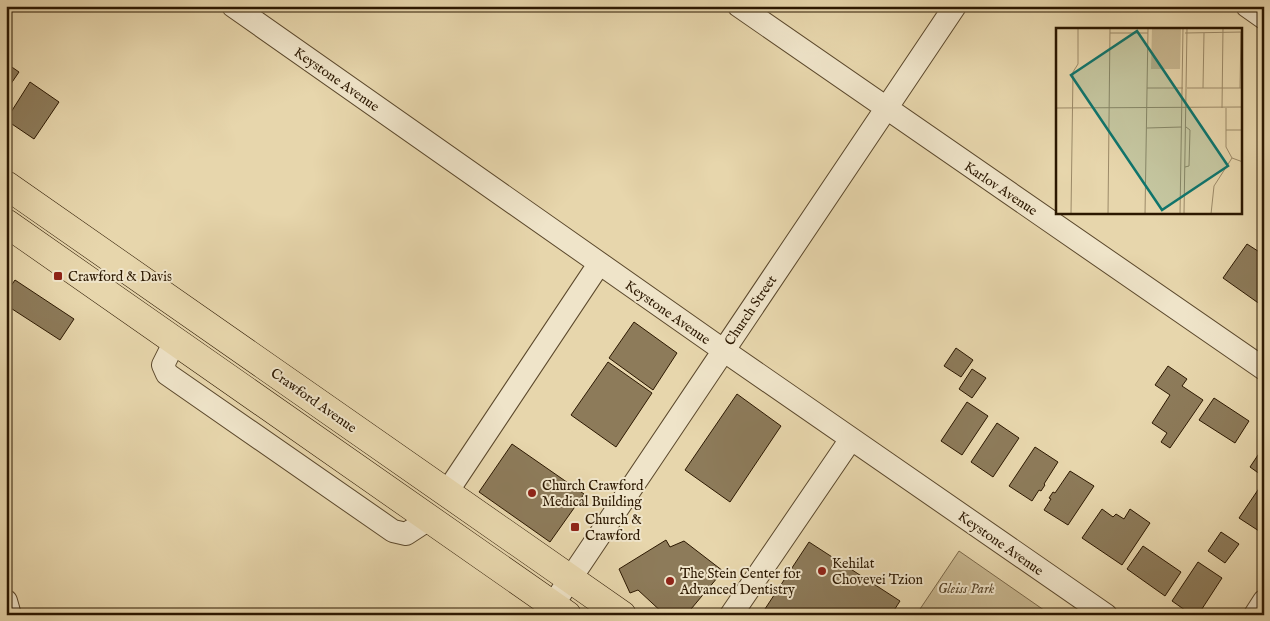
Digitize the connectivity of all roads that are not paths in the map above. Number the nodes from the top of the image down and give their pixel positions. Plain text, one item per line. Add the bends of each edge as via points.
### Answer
1 (233, 6) edge
2 (739, 6) edge
3 (955, 6) edge
4 (1247, 6) edge
5 (1264, 18) edge
6 (886, 109) junction
7 (6, 185) edge
8 (6, 223) edge
9 (88, 242) junction
10 (599, 264) junction
11 (71, 268) junction
12 (723, 350) junction
13 (1264, 368) edge
14 (851, 438) junction
15 (447, 492) junction
16 (570, 578) junction
17 (6, 601) edge
18 (1264, 601) edge
19 (555, 611) edge
20 (10, 615) edge
21 (622, 615) edge
22 (731, 615) edge
23 (1106, 615) edge
24 (1254, 615) edge

1 - 10 street, Keystone Avenue
2 - 6 street, Karlov Avenue
3 - 6 street, Church Street
4 - 5 street
6 - 12 street, Church Street
6 - 13 street, Karlov Avenue
7 - 9 main road, Crawford Avenue
8 - 11 main road
9 - 11 street
9 - 15 main road, Crawford Avenue
10 - 12 street, Keystone Avenue
10 - 15 street
11 - 19 main road via 429,518
12 - 14 street, Keystone Avenue
12 - 16 street, Church Street
14 - 22 street
14 - 23 street, Keystone Avenue
15 - 16 main road, Crawford Avenue
16 - 19 street, Church Street
16 - 21 main road, Crawford Avenue
17 - 20 street
18 - 24 street

